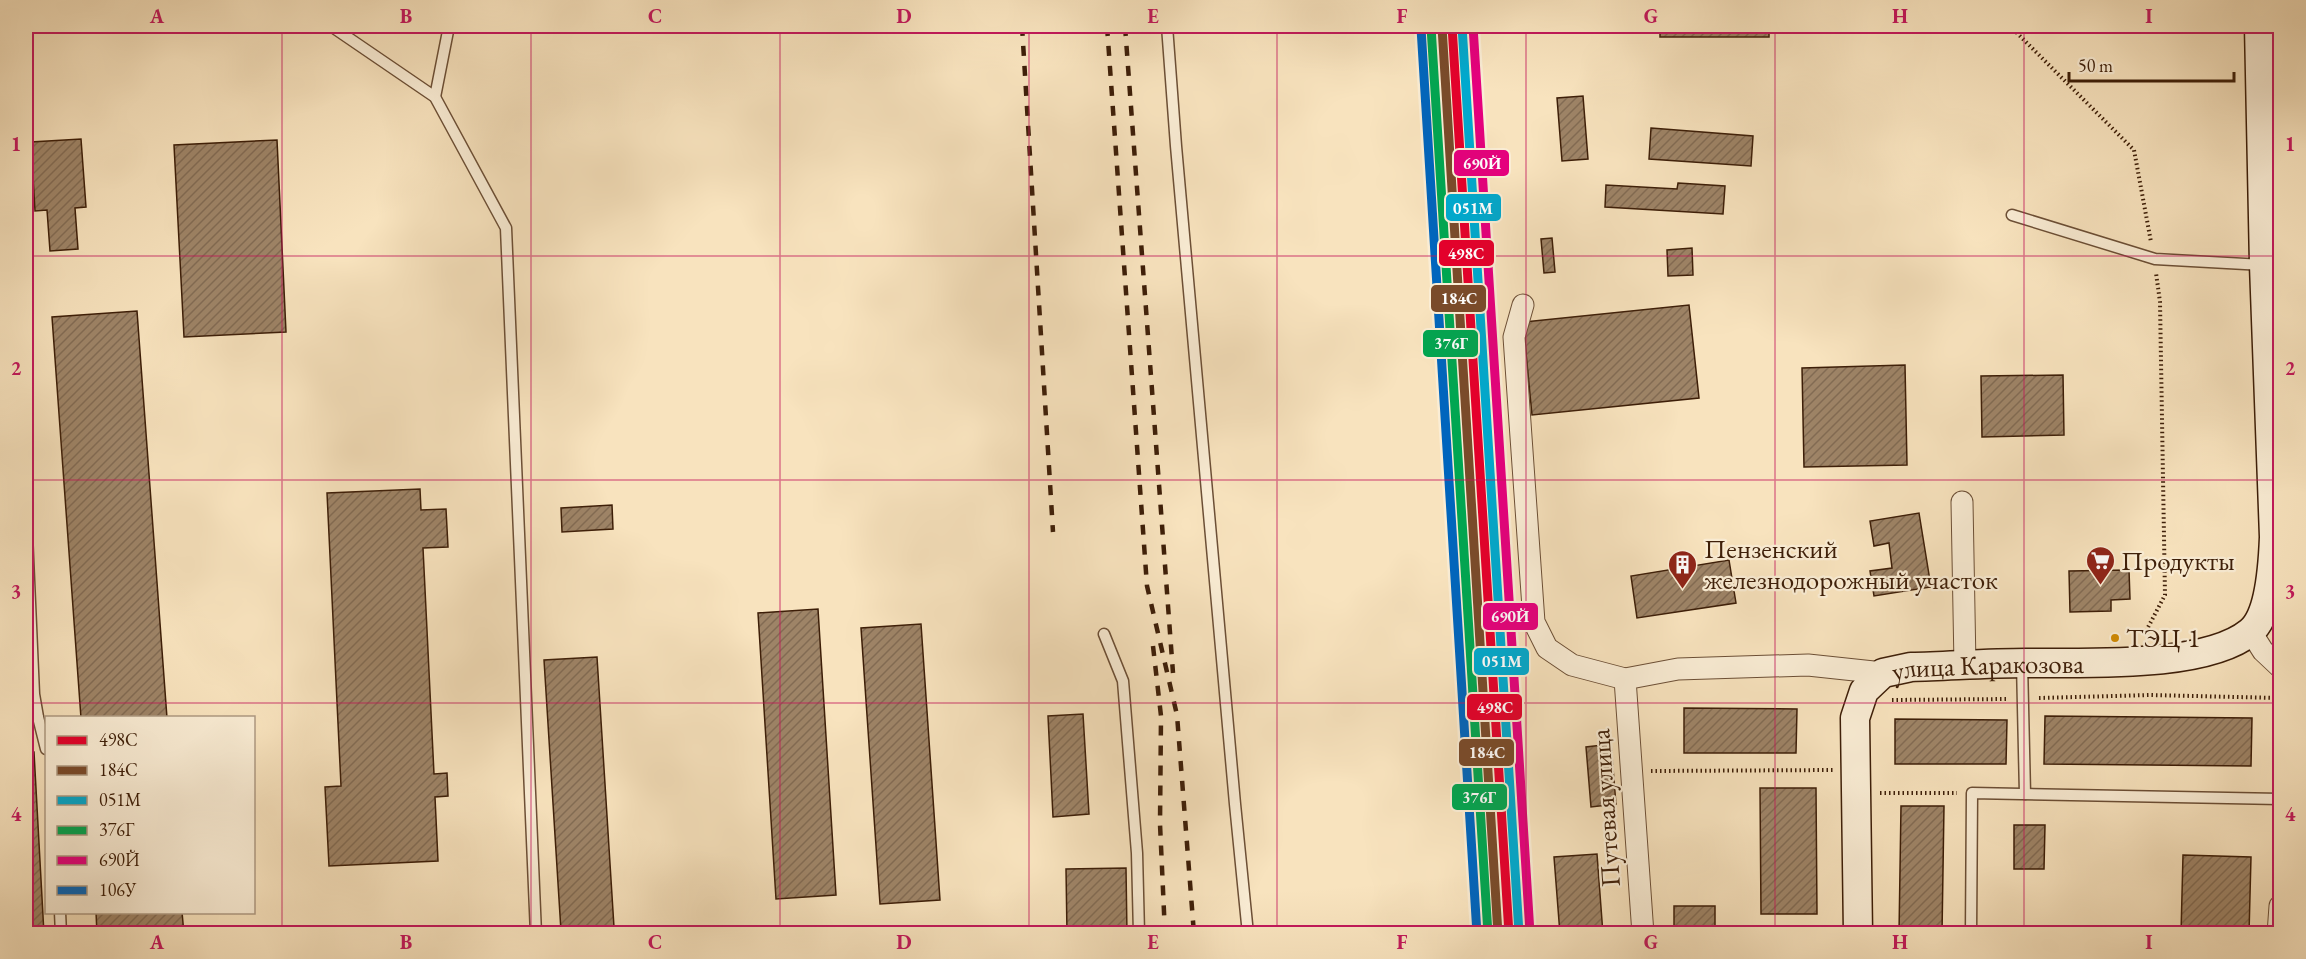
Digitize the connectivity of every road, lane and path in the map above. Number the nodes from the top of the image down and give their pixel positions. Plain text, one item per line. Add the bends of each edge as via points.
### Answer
1 (331, 26) edge
2 (449, 26) edge
3 (1167, 26) edge
4 (2010, 26) edge
5 (2259, 26) edge
6 (435, 97) junction
7 (2012, 215) dead end
8 (2155, 259) junction
9 (2264, 265) junction
10 (1523, 305) dead end
11 (1962, 502) dead end
12 (26, 511) edge
13 (2251, 632) junction
14 (1104, 634) dead end
15 (2135, 635) dead end
16 (2022, 663) junction
17 (1965, 665) junction
18 (2280, 667) edge
19 (1883, 673) junction
20 (1625, 680) junction
21 (45, 744) edge
22 (1631, 771) junction
23 (1856, 792) junction
24 (1972, 794) junction
25 (2025, 794) junction
26 (2280, 799) edge
27 (2280, 906) edge
28 (60, 914) edge
29 (61, 933) edge
30 (536, 933) edge
31 (1139, 933) edge
32 (1248, 933) edge
33 (1643, 933) edge
34 (1858, 933) edge
35 (1971, 933) edge
36 (2278, 933) edge

1 - 6 lane
2 - 6 lane
3 - 32 lane
4 - 8 path via 2134,150
5 - 9 main road
6 - 30 lane via 506,228
7 - 8 lane
8 - 9 lane
8 - 15 path via 2160,302 2165,595 2146,635
9 - 13 main road via 2273,567 2260,618
10 - 20 street via 1514,337 1534,622 1547,648 1572,665
11 - 17 street
12 - 21 lane via 34,694
13 - 16 main road, улица Каракозова via 2224,647 2149,661
13 - 18 street
14 - 31 lane via 1123,681 1137,853
16 - 17 main road, улица Каракозова
16 - 25 lane
17 - 19 main road, улица Каракозова via 1911,667
19 - 20 street via 1808,665 1678,669
19 - 23 main road, улица Каракозова via 1864,691 1855,718
20 - 22 street, Путевая улица
22 - 23 path via 1839,770
22 - 33 street, Путевая улица
23 - 24 path
23 - 34 main road, улица Каракозова
24 - 25 lane
24 - 35 lane
25 - 26 lane
27 - 36 street
28 - 29 lane

